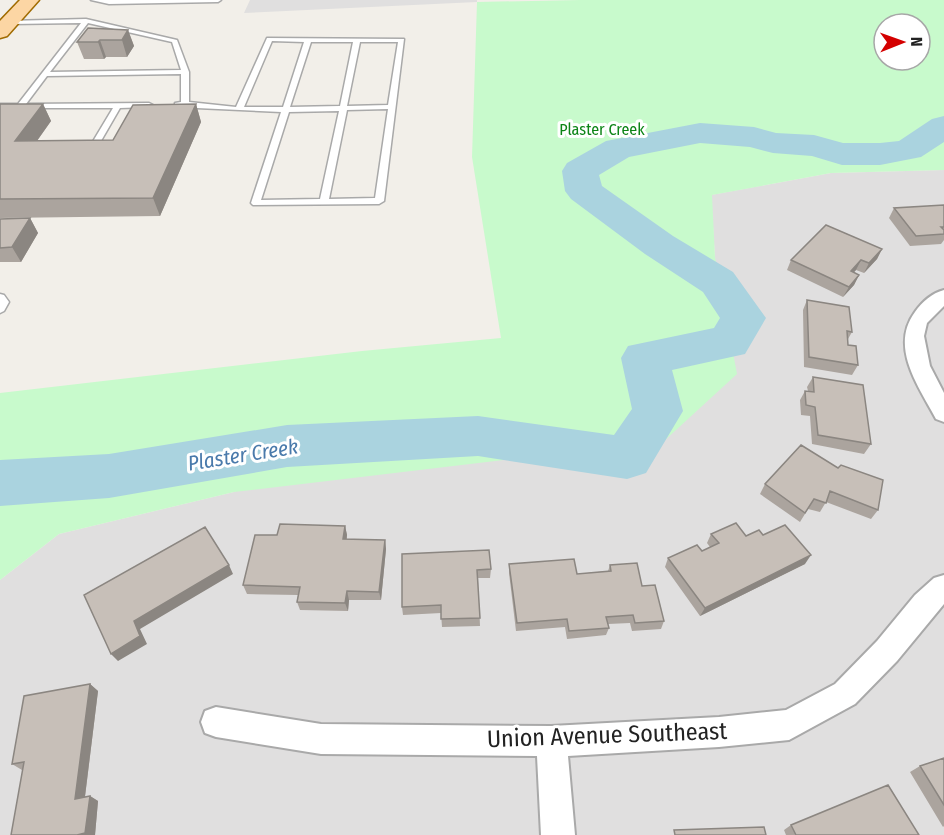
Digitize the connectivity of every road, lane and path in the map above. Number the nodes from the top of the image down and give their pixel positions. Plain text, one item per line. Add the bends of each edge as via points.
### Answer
1 (30, 0) edge
2 (94, 0) edge
3 (218, 0) edge
4 (207, 1) edge
5 (86, 21) junction
6 (4, 27) edge
7 (308, 40) junction
8 (357, 40) junction
9 (185, 72) junction
10 (46, 74) junction
11 (21, 105) junction
12 (118, 105) junction
13 (163, 105) edge
14 (174, 105) edge
15 (185, 105) junction
16 (0, 106) edge
17 (392, 107) junction
18 (240, 108) junction
19 (286, 108) junction
20 (343, 108) junction
21 (90, 154) edge
22 (324, 202) junction
23 (944, 296) edge
24 (0, 297) edge
25 (0, 309) edge
26 (944, 413) edge
27 (944, 587) edge
28 (216, 722) dead end
29 (551, 741) junction
30 (558, 835) edge

1 - 6 main road
2 - 4 lane
3 - 4 lane
5 - 6 lane
5 - 9 lane via 175,41
5 - 10 lane
7 - 8 lane
7 - 18 lane via 270,39
7 - 19 lane
8 - 17 lane via 402,40
8 - 20 lane
9 - 10 lane
9 - 15 lane
10 - 11 lane
11 - 12 lane
11 - 16 lane
12 - 13 lane
12 - 21 lane
14 - 15 lane
15 - 18 lane
17 - 20 lane
17 - 22 lane via 379,201
18 - 19 lane
19 - 20 lane
19 - 22 lane via 256,203
20 - 22 lane
23 - 26 street via 926,307 912,333 917,362
24 - 25 lane via 4,302
27 - 29 street, Union Avenue Southeast via 845,694 789,725
28 - 29 street, Union Avenue Southeast via 321,739
29 - 30 street

